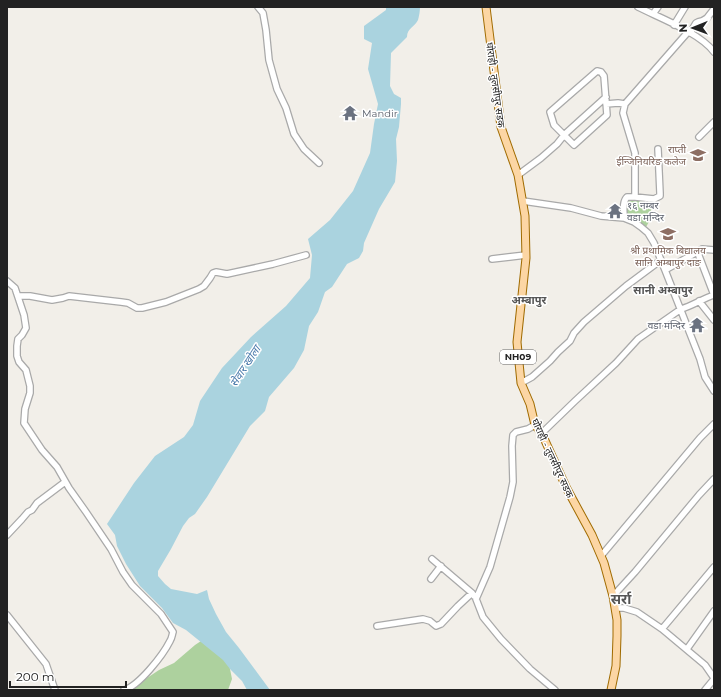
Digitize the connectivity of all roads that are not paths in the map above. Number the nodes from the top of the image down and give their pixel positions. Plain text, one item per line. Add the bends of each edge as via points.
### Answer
1 (258, 7) edge
2 (486, 7) edge
3 (638, 7) edge
4 (658, 7) edge
5 (685, 7) edge
6 (714, 9) edge
7 (653, 14) junction
8 (674, 25) junction
9 (689, 33) junction
10 (713, 49) edge
11 (606, 97) junction
12 (606, 104) junction
13 (625, 104) junction
14 (714, 122) edge
15 (564, 135) junction
16 (699, 137) dead end
17 (658, 149) dead end
18 (319, 163) dead end
19 (518, 176) junction
20 (635, 196) junction
21 (523, 201) junction
22 (624, 218) junction
23 (714, 250) edge
24 (699, 251) junction
25 (306, 255) dead end
26 (526, 255) junction
27 (492, 259) dead end
28 (661, 260) junction
29 (665, 270) junction
30 (7, 281) edge
31 (714, 295) edge
32 (18, 296) junction
33 (699, 301) junction
34 (681, 309) junction
35 (714, 320) edge
36 (521, 383) junction
37 (714, 391) edge
38 (714, 424) edge
39 (535, 425) junction
40 (542, 434) junction
41 (714, 479) edge
42 (66, 482) junction
43 (7, 535) edge
44 (601, 556) junction
45 (432, 559) dead end
46 (441, 566) junction
47 (714, 567) edge
48 (431, 579) dead end
49 (472, 593) junction
50 (612, 596) junction
51 (476, 599) junction
52 (615, 608) junction
53 (714, 611) edge
54 (7, 615) edge
55 (377, 626) dead end
56 (662, 629) junction
57 (687, 650) junction
58 (714, 678) edge
59 (55, 690) edge
60 (124, 690) edge
61 (555, 690) edge
62 (611, 690) edge
63 (705, 690) edge

1 - 18 street via 263,13 269,60 275,82 294,134 304,149
2 - 19 main road, घोराही - तुलसीपुर सडक / NH09 via 501,127
3 - 7 street
4 - 7 street
5 - 8 street
6 - 9 street via 707,18 696,23
7 - 8 street
8 - 9 street
9 - 10 street
9 - 13 street
11 - 12 street
11 - 15 street
11 - 15 street via 604,76 597,71 550,112 554,125
12 - 13 street
12 - 15 street via 607,115 574,145
13 - 20 street via 623,113 635,153
14 - 16 street
15 - 19 street via 557,144
17 - 20 street via 660,196 654,199
19 - 21 main road, घोराही - तुलसीपुर सडक / NH09
20 - 22 street via 625,199
21 - 22 street
21 - 26 main road, घोराही - तुलसीपुर सडक / NH09
22 - 28 street via 648,233
23 - 24 street
24 - 29 street
24 - 31 street
25 - 32 street via 227,274 216,272 199,289 142,308 128,303 69,296 52,300
26 - 27 street
26 - 36 main road, घोराही - तुलसीपुर सडक / NH09 via 517,342
28 - 29 street
28 - 36 street via 584,322 550,361
29 - 34 street
30 - 32 street via 15,288
31 - 33 street
32 - 42 street via 26,328 18,339 17,356 26,370 30,386 24,423
33 - 34 street
33 - 35 street
34 - 37 street via 705,378
34 - 40 street via 638,339
36 - 39 main road, घोराही - तुलसीपुर सडक / NH09
38 - 44 street
39 - 40 main road, घोराही - तुलसीपुर सडक / NH09
39 - 51 street via 513,435 513,482 490,567
40 - 44 main road, घोराही - तुलसीपुर सडक / NH09
41 - 50 street
42 - 43 street via 37,503
42 - 60 street via 132,585 161,614 173,632 171,640 143,677
44 - 50 main road, घोराही - तुलसीपुर सडक / NH09
45 - 46 street
46 - 48 street
46 - 49 street
47 - 56 street
49 - 51 street
49 - 55 street via 436,626 423,619
50 - 52 main road, घोराही - तुलसीपुर सडक / NH09
51 - 61 street via 483,617 502,639 530,669
52 - 56 street via 637,612
52 - 62 main road, घोराही - तुलसीपुर सडक / NH09 via 618,636
53 - 57 street
54 - 59 street via 46,664
56 - 57 street
57 - 58 street via 705,665
58 - 63 street

